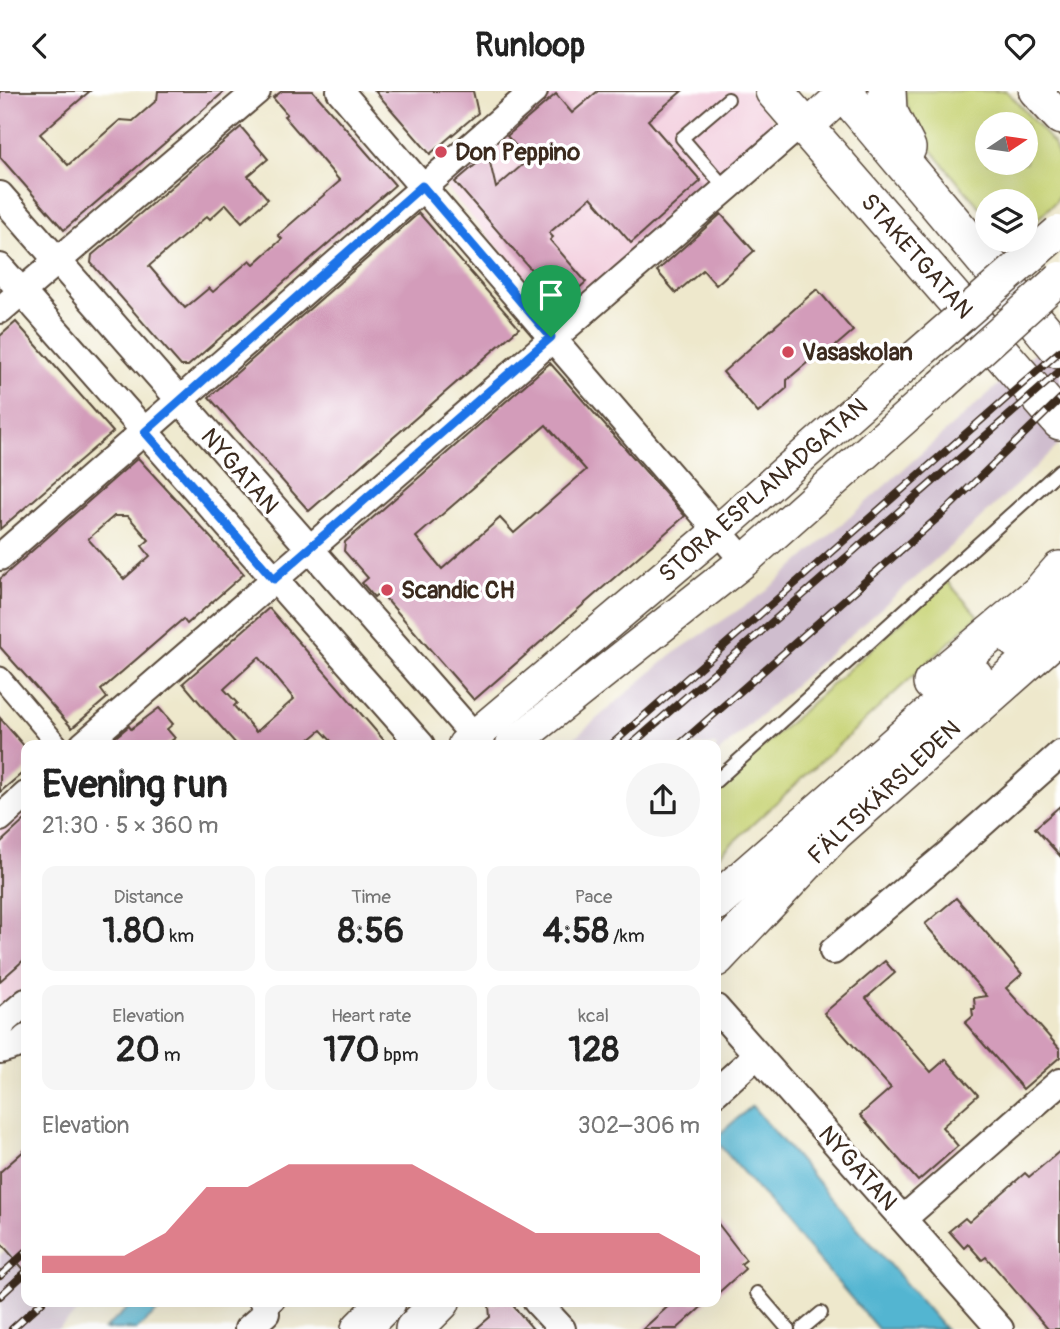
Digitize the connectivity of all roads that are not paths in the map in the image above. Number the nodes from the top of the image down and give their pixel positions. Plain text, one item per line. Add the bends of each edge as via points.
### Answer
1 (257, 91) edge
2 (340, 91) edge
3 (534, 91) edge
4 (887, 91) edge
5 (1035, 91) edge
6 (844, 92) edge
7 (728, 99) dead end
8 (790, 106) edge
9 (1060, 118) edge
10 (422, 186) junction
11 (728, 190) junction
12 (0, 195) edge
13 (949, 218) junction
14 (1059, 230) edge
15 (59, 263) junction
16 (0, 267) edge
17 (1060, 278) edge
18 (21, 292) junction
19 (0, 310) edge
20 (551, 337) junction
21 (1060, 350) edge
22 (180, 402) junction
23 (1060, 421) edge
24 (145, 432) junction
25 (1060, 470) edge
26 (718, 531) junction
27 (309, 549) junction
28 (0, 557) edge
29 (744, 561) junction
30 (1060, 570) edge
31 (274, 579) junction
32 (1060, 602) edge
33 (1060, 633) edge
34 (1060, 662) edge
35 (0, 677) edge
36 (54, 740) edge
37 (89, 740) edge
38 (417, 740) edge
39 (470, 740) edge
40 (476, 740) edge
41 (518, 740) edge
42 (1060, 754) edge
43 (721, 776) edge
44 (21, 799) edge
45 (0, 818) edge
46 (728, 889) edge
47 (757, 916) junction
48 (834, 951) dead end
49 (721, 953) edge
50 (21, 1006) edge
51 (721, 1014) edge
52 (0, 1029) edge
53 (21, 1043) edge
54 (0, 1050) edge
55 (757, 1055) junction
56 (1060, 1082) edge
57 (721, 1087) edge
58 (903, 1219) junction
59 (757, 1293) dead end
60 (382, 1307) edge
61 (436, 1307) edge
62 (542, 1307) edge
63 (821, 1313) dead end
64 (360, 1329) edge
65 (414, 1329) edge
66 (562, 1329) edge
67 (788, 1329) edge
68 (802, 1329) edge
69 (1000, 1329) edge

1 - 15 street
2 - 10 street
3 - 10 street
4 - 13 main road via 888,111 902,140
5 - 9 street
6 - 8 street
6 - 13 main road, STAKETGATAN
7 - 11 lane via 682,138
8 - 11 street
8 - 23 main road, STAKETGATAN
10 - 20 street
10 - 22 street
11 - 20 street
12 - 15 street, NYGATAN
13 - 21 main road, STAKETGATAN
14 - 26 street, STORA ESPLANADGATAN, bridge
15 - 18 street
15 - 22 street, NYGATAN
16 - 18 street, NYGATAN
17 - 29 street, STORA ESPLANADGATAN, bridge
18 - 19 street
18 - 24 street, NYGATAN
20 - 26 street
20 - 27 street
22 - 24 street
22 - 27 street, NYGATAN
24 - 28 street
24 - 31 street, NYGATAN
25 - 43 lane
26 - 29 street
26 - 40 street, STORA ESPLANADGATAN
27 - 31 street
27 - 39 street, NYGATAN
29 - 41 street, STORA ESPLANADGATAN
30 - 46 main road via 1040,593 830,770
31 - 37 street
31 - 38 street, NYGATAN
32 - 46 main road, FÄLTSKÄRSLEDEN
33 - 47 main road, FÄLTSKÄRSLEDEN via 834,834
34 - 47 main road via 922,786
35 - 36 street
42 - 48 street
44 - 45 street
47 - 49 main road, FÄLTSKÄRSLEDEN
50 - 52 street
51 - 55 street, NYGATAN
53 - 54 street
55 - 57 street
55 - 58 street, NYGATAN
56 - 58 street
58 - 69 street, NYGATAN
59 - 67 lane
60 - 64 main road
61 - 65 main road
62 - 66 street
63 - 68 lane

